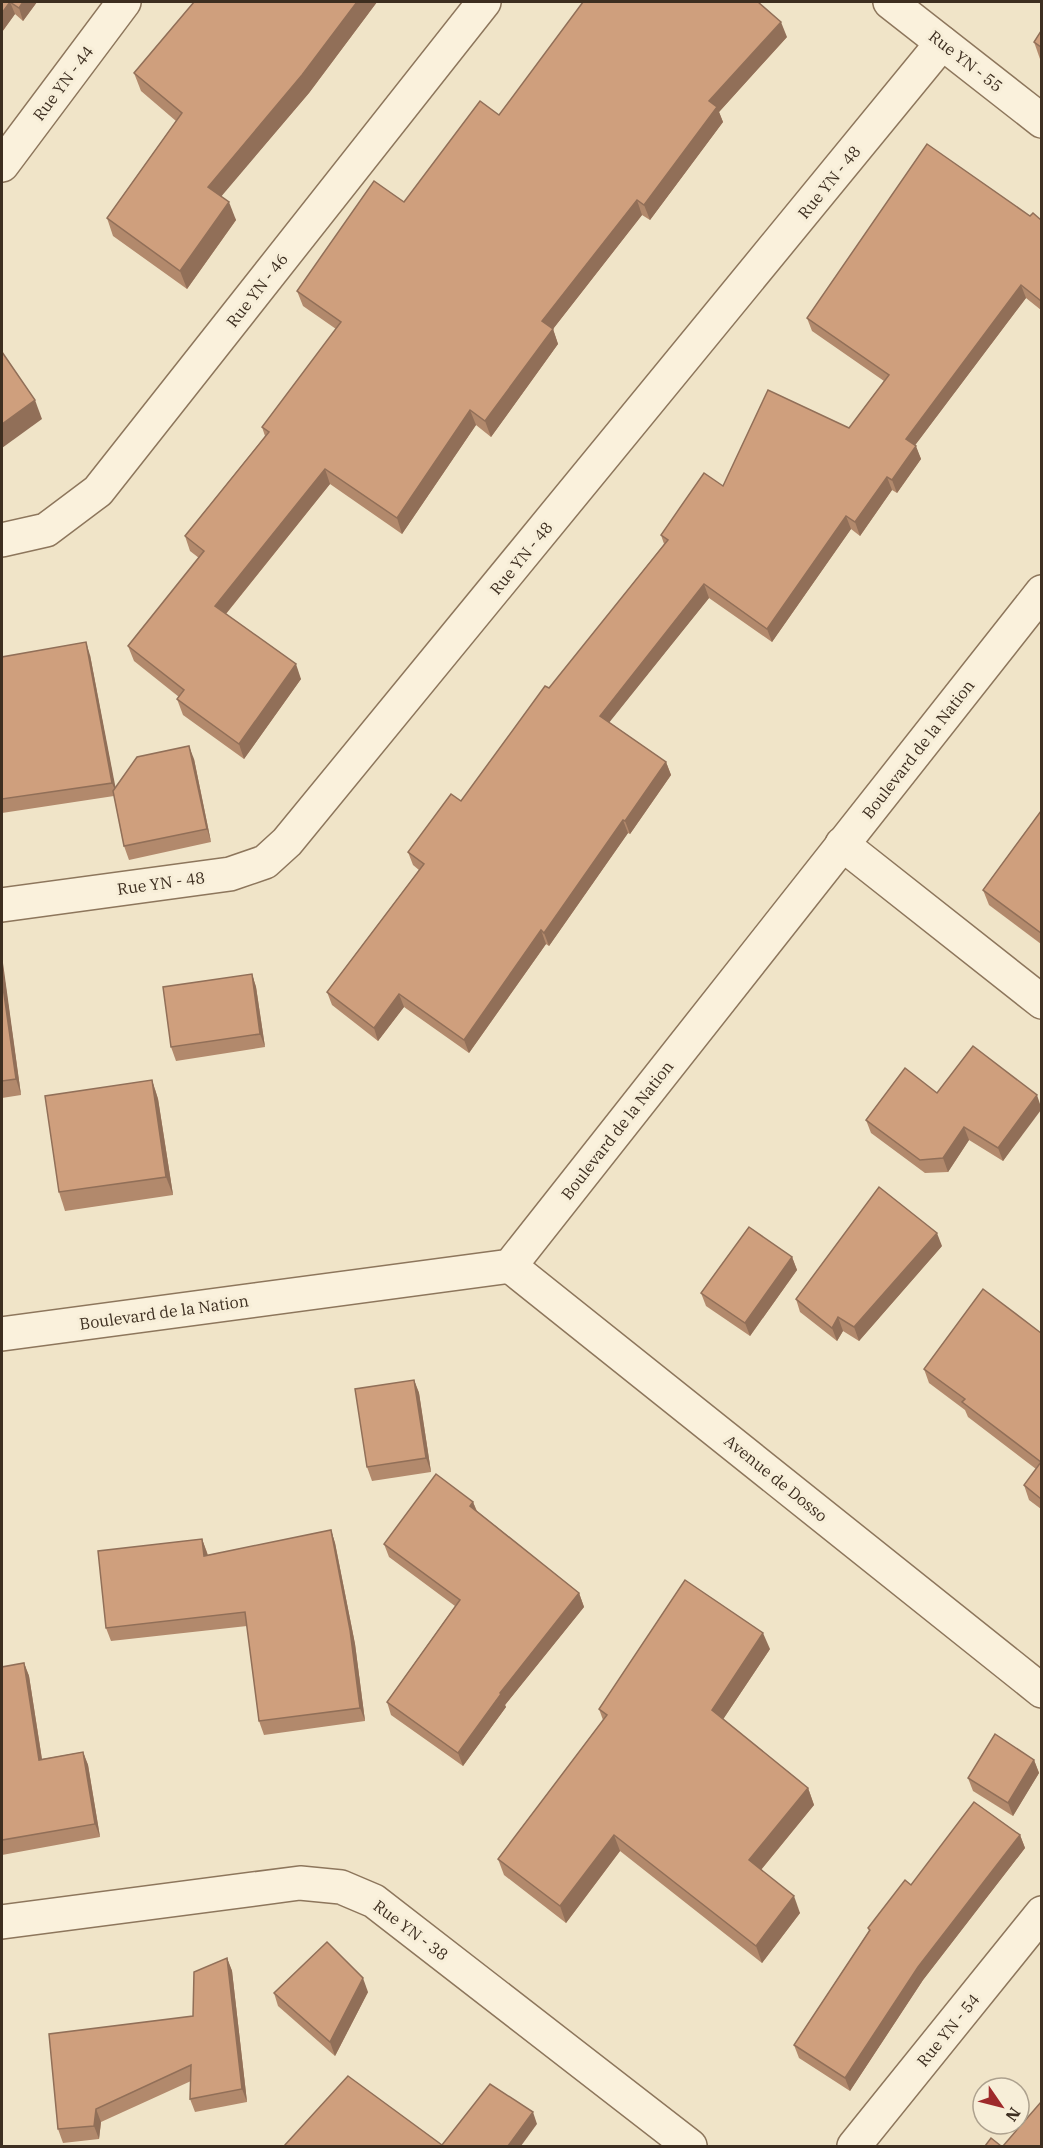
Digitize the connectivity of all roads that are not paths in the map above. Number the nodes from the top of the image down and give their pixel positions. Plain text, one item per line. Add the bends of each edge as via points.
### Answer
1 (124, 2) edge
2 (484, 2) edge
3 (890, 2) edge
4 (942, 43) junction
5 (1041, 121) edge
6 (2, 165) edge
7 (2, 540) edge
8 (1041, 592) edge
9 (842, 844) junction
10 (2, 905) edge
11 (1041, 1002) edge
12 (510, 1266) junction
13 (2, 1334) edge
14 (1041, 1691) edge
15 (1041, 1913) edge
16 (2, 1922) edge
17 (690, 2146) edge
18 (854, 2146) edge

1 - 6 street, Rue YN - 44
2 - 7 street, Rue YN - 46 via 98,491 46,530
3 - 4 street, Rue YN - 55
4 - 5 street, Rue YN - 55
4 - 10 street, Rue YN - 48 via 287,842 265,862 230,874
8 - 9 street, Boulevard de la Nation
9 - 11 street
9 - 12 street, Boulevard de la Nation
12 - 13 street, Boulevard de la Nation
12 - 14 street, Avenue de Dosso
15 - 18 street, Rue YN - 54
16 - 17 street, Rue YN - 38 via 300,1883 341,1887 374,1901

